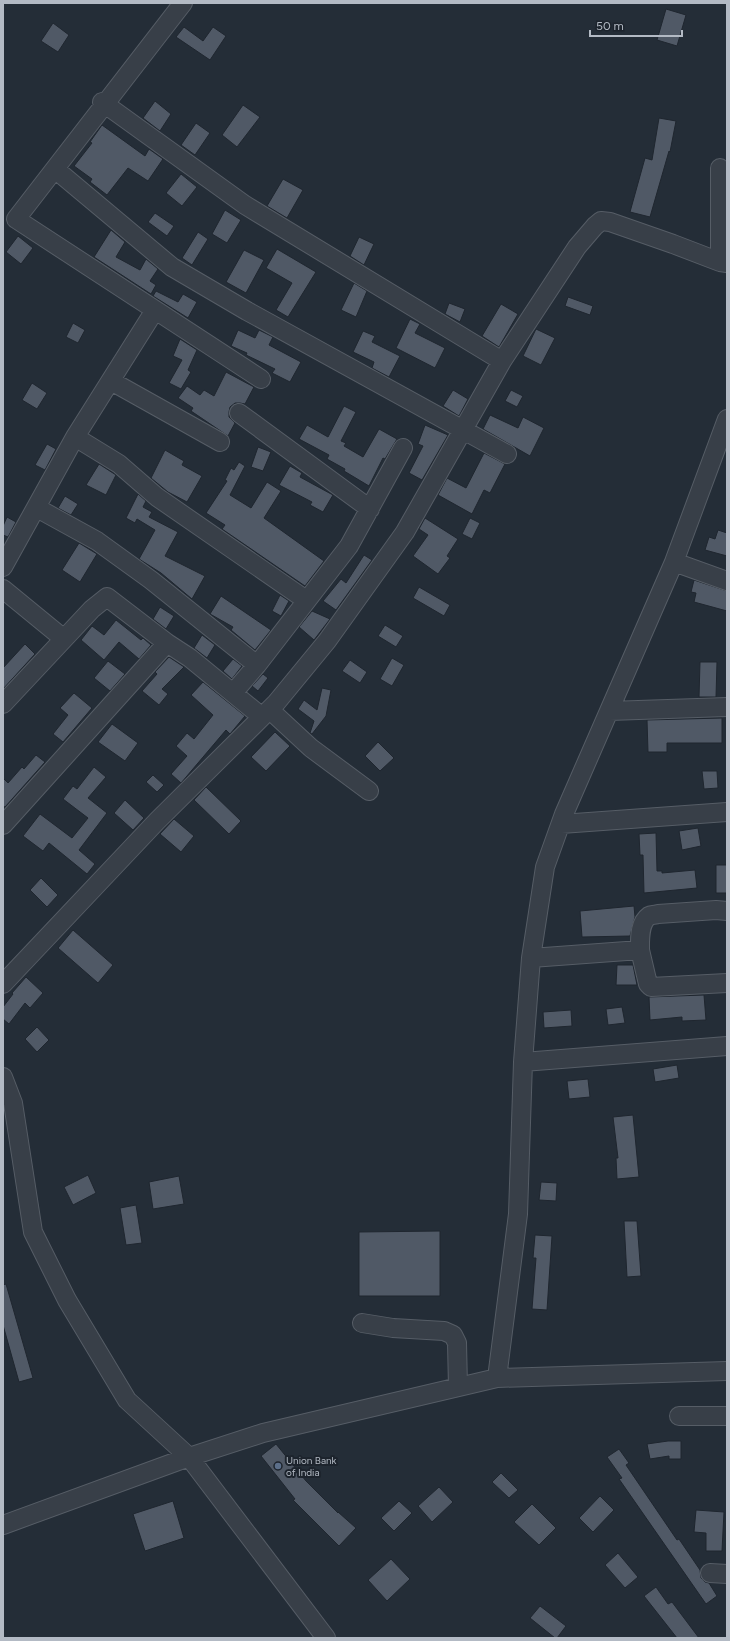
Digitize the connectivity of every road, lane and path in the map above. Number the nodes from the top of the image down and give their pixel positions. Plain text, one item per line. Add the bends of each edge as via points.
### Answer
1 (183, 3) edge
2 (103, 103) junction
3 (720, 168) dead end
4 (55, 169) junction
5 (724, 263) edge
6 (155, 310) junction
7 (502, 361) junction
8 (261, 379) dead end
9 (112, 380) junction
10 (239, 413) dead end
11 (727, 419) edge
12 (463, 429) junction
13 (75, 437) junction
14 (723, 437) edge
15 (220, 442) dead end
16 (403, 448) dead end
17 (507, 454) dead end
18 (37, 508) junction
19 (370, 509) junction
20 (674, 562) junction
21 (3, 567) edge
22 (727, 581) edge
23 (3, 589) edge
24 (306, 600) junction
25 (64, 639) junction
26 (167, 643) junction
27 (257, 665) junction
28 (232, 693) junction
29 (3, 704) edge
30 (727, 707) edge
31 (609, 711) junction
32 (266, 714) junction
33 (369, 791) dead end
34 (727, 812) edge
35 (560, 824) junction
36 (3, 825) edge
37 (727, 911) edge
38 (640, 950) junction
39 (531, 958) junction
40 (727, 983) edge
41 (3, 984) edge
42 (727, 1046) edge
43 (523, 1062) junction
44 (3, 1077) edge
45 (362, 1323) dead end
46 (727, 1371) edge
47 (497, 1378) junction
48 (458, 1387) junction
49 (679, 1416) dead end
50 (727, 1416) edge
51 (189, 1457) junction
52 (3, 1525) edge
53 (326, 1638) edge

1 - 2 street
2 - 4 street
2 - 7 street via 245,206
3 - 5 street
4 - 6 street via 16,218
4 - 12 street via 172,267
5 - 7 street via 601,221 577,247
6 - 8 street
6 - 9 street
7 - 12 street
9 - 13 street
9 - 15 street
10 - 19 street
11 - 14 street
12 - 17 street
12 - 32 street via 405,532 327,641
13 - 18 street
13 - 24 street via 119,464 157,497
14 - 20 street
16 - 19 street
18 - 21 street
18 - 27 street via 97,541 152,580
19 - 24 street via 349,546
20 - 22 street
20 - 31 street
23 - 25 street
24 - 27 street
25 - 26 street via 107,597
25 - 29 street
26 - 28 street via 190,658
26 - 36 street
27 - 28 street
28 - 32 street
30 - 31 street
31 - 35 street
32 - 33 street
32 - 41 street via 157,821
34 - 35 street
35 - 39 street via 546,867
37 - 38 street via 649,916 640,932
38 - 39 street
38 - 40 street via 651,988
39 - 43 street
42 - 43 street
43 - 47 street via 518,1214
44 - 51 street via 13,1104 33,1232 67,1300 128,1400
45 - 48 street via 444,1332 453,1336 457,1343
46 - 47 street
47 - 48 street
48 - 51 street via 263,1433
49 - 50 street
51 - 52 street
51 - 53 street

